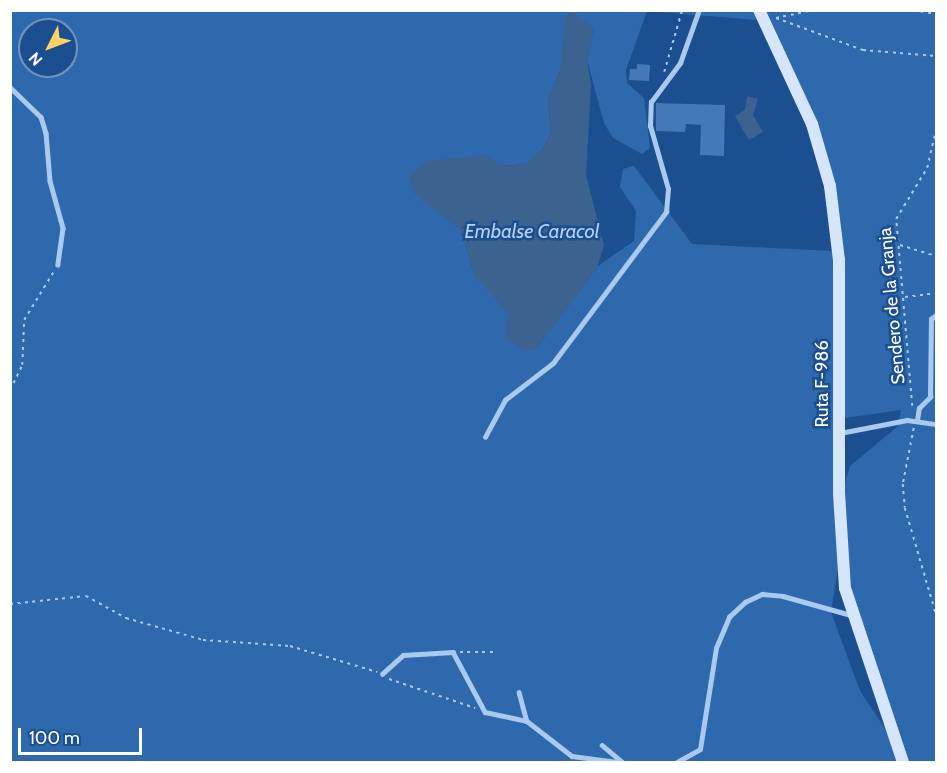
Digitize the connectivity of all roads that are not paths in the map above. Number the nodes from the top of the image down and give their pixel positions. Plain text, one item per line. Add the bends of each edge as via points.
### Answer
1 (699, 10) edge
2 (759, 10) edge
3 (10, 87) edge
4 (58, 265) road end
5 (936, 315) edge
6 (915, 420) junction
7 (936, 424) edge
8 (840, 433) junction
9 (484, 437) dead end
10 (851, 615) junction
11 (382, 674) road end
12 (519, 692) dead end
13 (527, 721) junction
14 (602, 746) dead end
15 (620, 762) edge
16 (677, 762) edge
17 (903, 762) edge

1 - 9 lane via 680,63 651,102 650,126 668,189 666,212 553,363 505,400
2 - 8 main road, Ruta F-986 via 812,124 831,186 839,260
3 - 4 lane via 41,117 46,133 50,182 63,228
5 - 6 lane via 931,319 930,397 919,408
6 - 7 lane
6 - 8 lane
8 - 10 main road, Ruta F-986 via 841,552
10 - 16 lane via 783,596 762,594 745,602 729,617 716,648 700,749
10 - 17 main road, Ruta F-986
11 - 13 lane via 403,655 453,652 485,712
12 - 13 lane
13 - 15 lane via 572,756
14 - 15 lane

